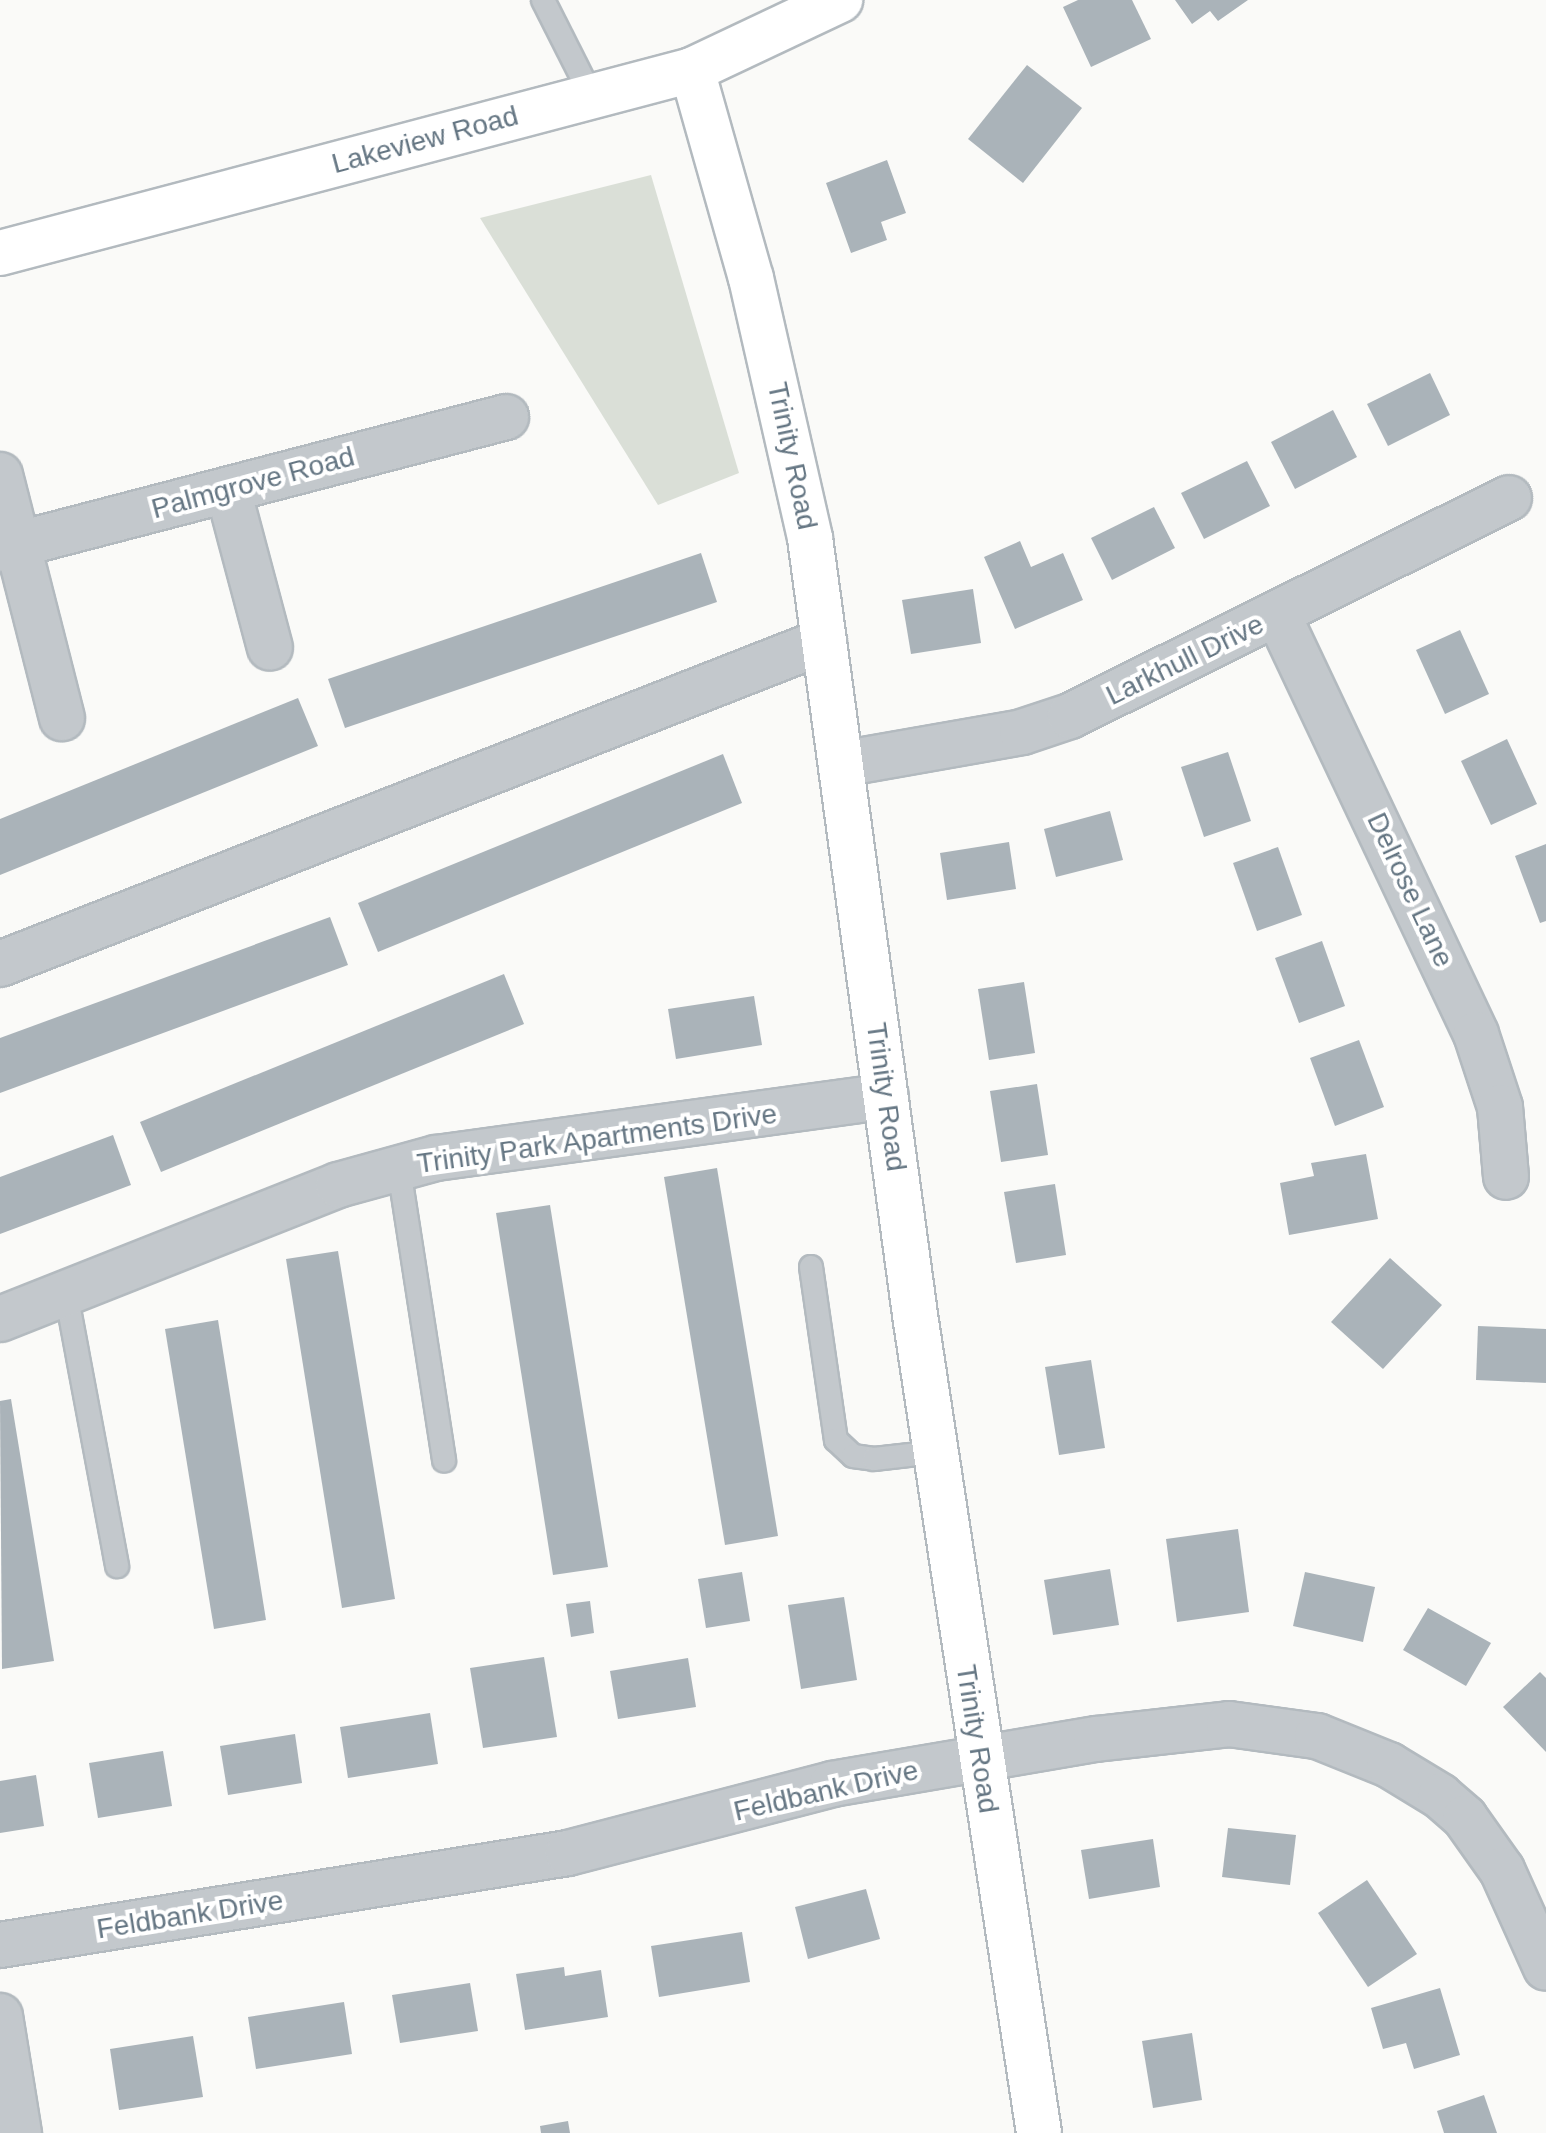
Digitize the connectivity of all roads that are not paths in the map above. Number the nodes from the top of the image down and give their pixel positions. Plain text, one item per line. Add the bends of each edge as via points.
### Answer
1 (543, 0) edge
2 (840, 0) edge
3 (692, 70) junction
4 (592, 97) junction
5 (0, 253) edge
6 (506, 417) dead end
7 (0, 475) edge
8 (228, 490) junction
9 (1509, 498) dead end
10 (9, 546) edge
11 (1278, 615) junction
12 (824, 641) junction
13 (270, 648) dead end
14 (62, 718) dead end
15 (841, 764) junction
16 (0, 964) edge
17 (886, 1096) junction
18 (399, 1169) junction
19 (1506, 1177) dead end
20 (811, 1267) dead end
21 (66, 1293) junction
22 (0, 1319) edge
23 (935, 1452) junction
24 (444, 1461) dead end
25 (117, 1566) dead end
26 (979, 1758) junction
27 (0, 1945) edge
28 (1546, 1968) edge
29 (0, 2016) edge
30 (19, 2133) edge
31 (1039, 2133) edge

1 - 4 lane
2 - 3 street, Lakeview Road
3 - 4 street, Lakeview Road
3 - 12 street, Trinity Road via 789,438
4 - 5 street, Lakeview Road
6 - 8 street, Palmgrove Road
7 - 10 street
8 - 10 street, Palmgrove Road
8 - 13 street
9 - 11 street, Larkhull Drive
10 - 14 street
11 - 15 street, Larkhull Drive via 1070,716 1022,732
11 - 19 street, Delrose Lane via 1476,1034 1500,1107
12 - 15 street, Trinity Road
12 - 16 street
15 - 17 street, Trinity Road
17 - 18 street, Trinity Park Apartments Drive via 436,1158
17 - 23 street, Trinity Road
18 - 21 street, Trinity Park Apartments Drive via 338,1185
18 - 24 lane
20 - 23 lane via 836,1440 853,1456 874,1459
21 - 22 street, Trinity Park Apartments Drive
21 - 25 lane
23 - 26 street, Trinity Road
26 - 27 street, Feldbank Drive via 832,1784 568,1853
26 - 28 street, Feldbank Drive via 1229,1724 1287,1729 1352,1748 1440,1796 1465,1818 1502,1870
26 - 31 street, Trinity Road
29 - 30 street

